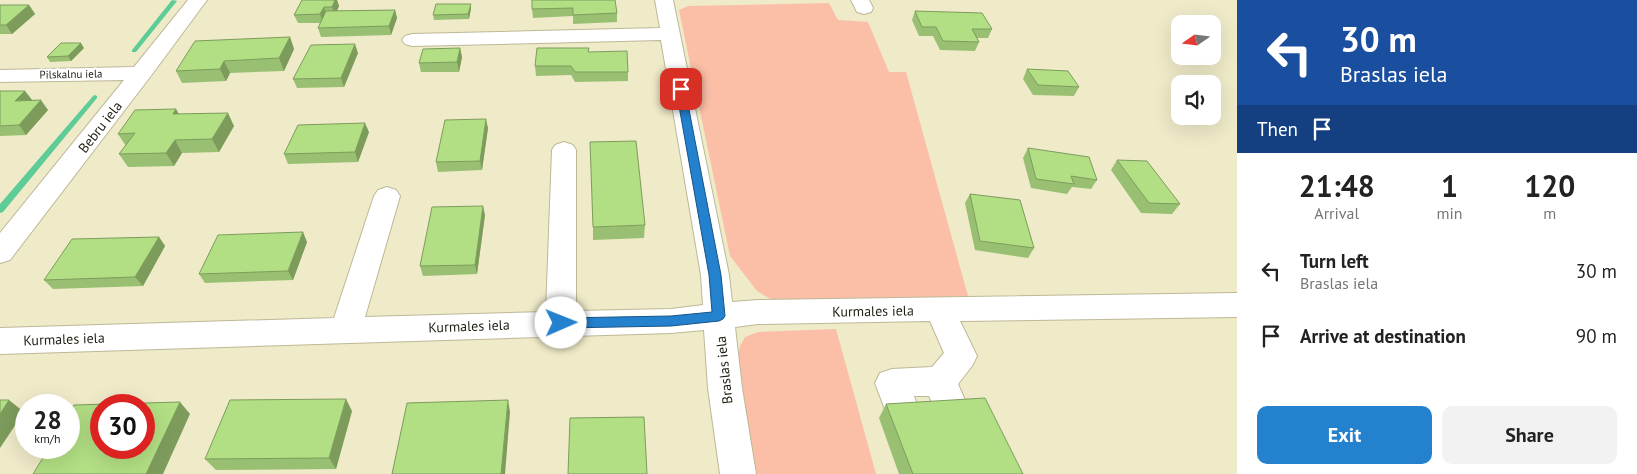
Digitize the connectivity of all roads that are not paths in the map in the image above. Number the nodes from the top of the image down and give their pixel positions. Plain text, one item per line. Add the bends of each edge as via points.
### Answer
1 (198, 0) edge
2 (664, 0) edge
3 (670, 34) junction
4 (412, 40) dead end
5 (143, 73) junction
6 (0, 76) edge
7 (564, 150) dead end
8 (387, 196) dead end
9 (0, 253) edge
10 (1237, 305) edge
11 (940, 310) junction
12 (719, 316) junction
13 (561, 323) junction
14 (346, 330) junction
15 (0, 341) edge
16 (940, 381) junction
17 (954, 414) edge
18 (904, 417) edge
19 (738, 474) edge

1 - 5 street, Bebru iela
2 - 3 street, Braslas iela
3 - 4 street
3 - 12 street, Braslas iela via 715,275
5 - 6 street, Pilskalnu iela
5 - 9 street, Bebru iela
7 - 13 street
8 - 14 street
10 - 11 street, Kurmales iela
11 - 12 street, Kurmales iela via 758,312
11 - 16 street via 960,356
12 - 13 street, Kurmales iela via 671,321
12 - 19 street, Braslas iela via 725,388
13 - 14 street, Kurmales iela
14 - 15 street, Kurmales iela
16 - 17 street
16 - 18 street via 892,383

